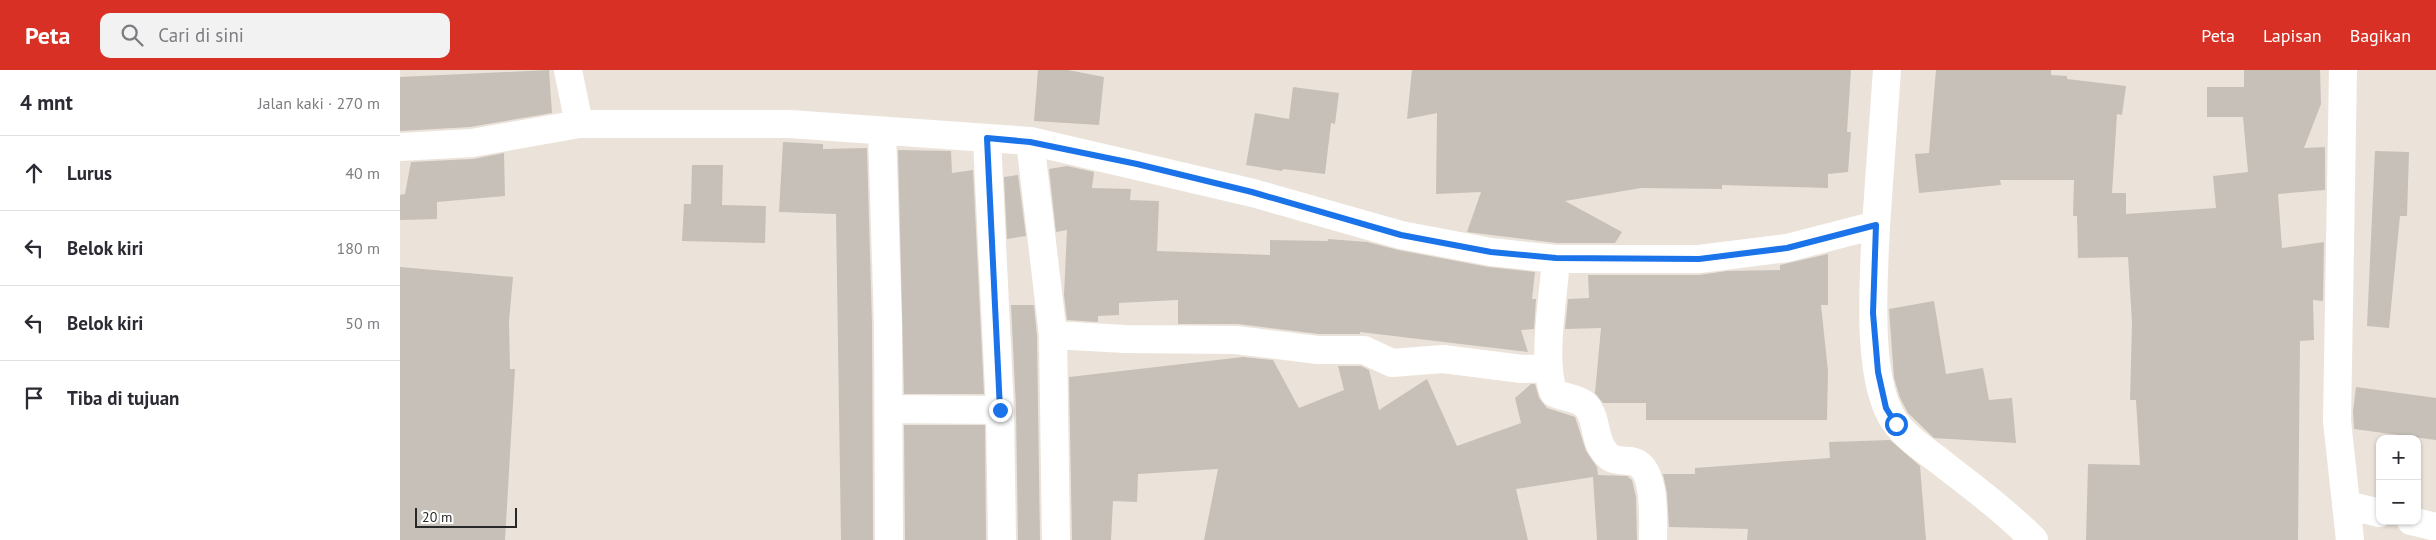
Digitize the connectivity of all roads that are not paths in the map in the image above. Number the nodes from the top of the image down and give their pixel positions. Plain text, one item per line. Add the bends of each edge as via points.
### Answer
1 (568, 70) edge
2 (1886, 70) edge
3 (2343, 70) edge
4 (579, 124) junction
5 (882, 131) junction
6 (987, 138) junction
7 (1030, 142) junction
8 (400, 147) edge
9 (1876, 225) junction
10 (1556, 258) junction
11 (1053, 336) junction
12 (1549, 368) junction
13 (889, 408) junction
14 (1000, 410) junction
15 (2346, 505) junction
16 (2376, 513) edge
17 (2421, 523) edge
18 (2436, 527) edge
19 (889, 540) edge
20 (1002, 540) edge
21 (1056, 540) edge
22 (1653, 540) edge
23 (2034, 540) edge
24 (2350, 540) edge

1 - 4 street
2 - 9 street
3 - 15 street via 2337,421
4 - 5 street via 790,124
4 - 8 street via 472,144
5 - 6 street
5 - 13 street
6 - 7 street
6 - 14 street
7 - 10 street via 1252,192 1401,235 1491,252
7 - 11 street
9 - 10 street via 1787,248 1699,259
9 - 23 street via 1873,313 1878,372 1886,408 1912,440 2008,514
10 - 12 street
11 - 12 street via 1236,340 1318,350 1364,350 1392,363 1443,359 1522,369
11 - 21 street
12 - 22 street via 1554,393 1583,404 1592,415 1604,452 1614,460 1632,461 1647,473 1652,495
13 - 14 street
13 - 19 street
14 - 20 street
15 - 16 street
15 - 24 street
17 - 18 street

